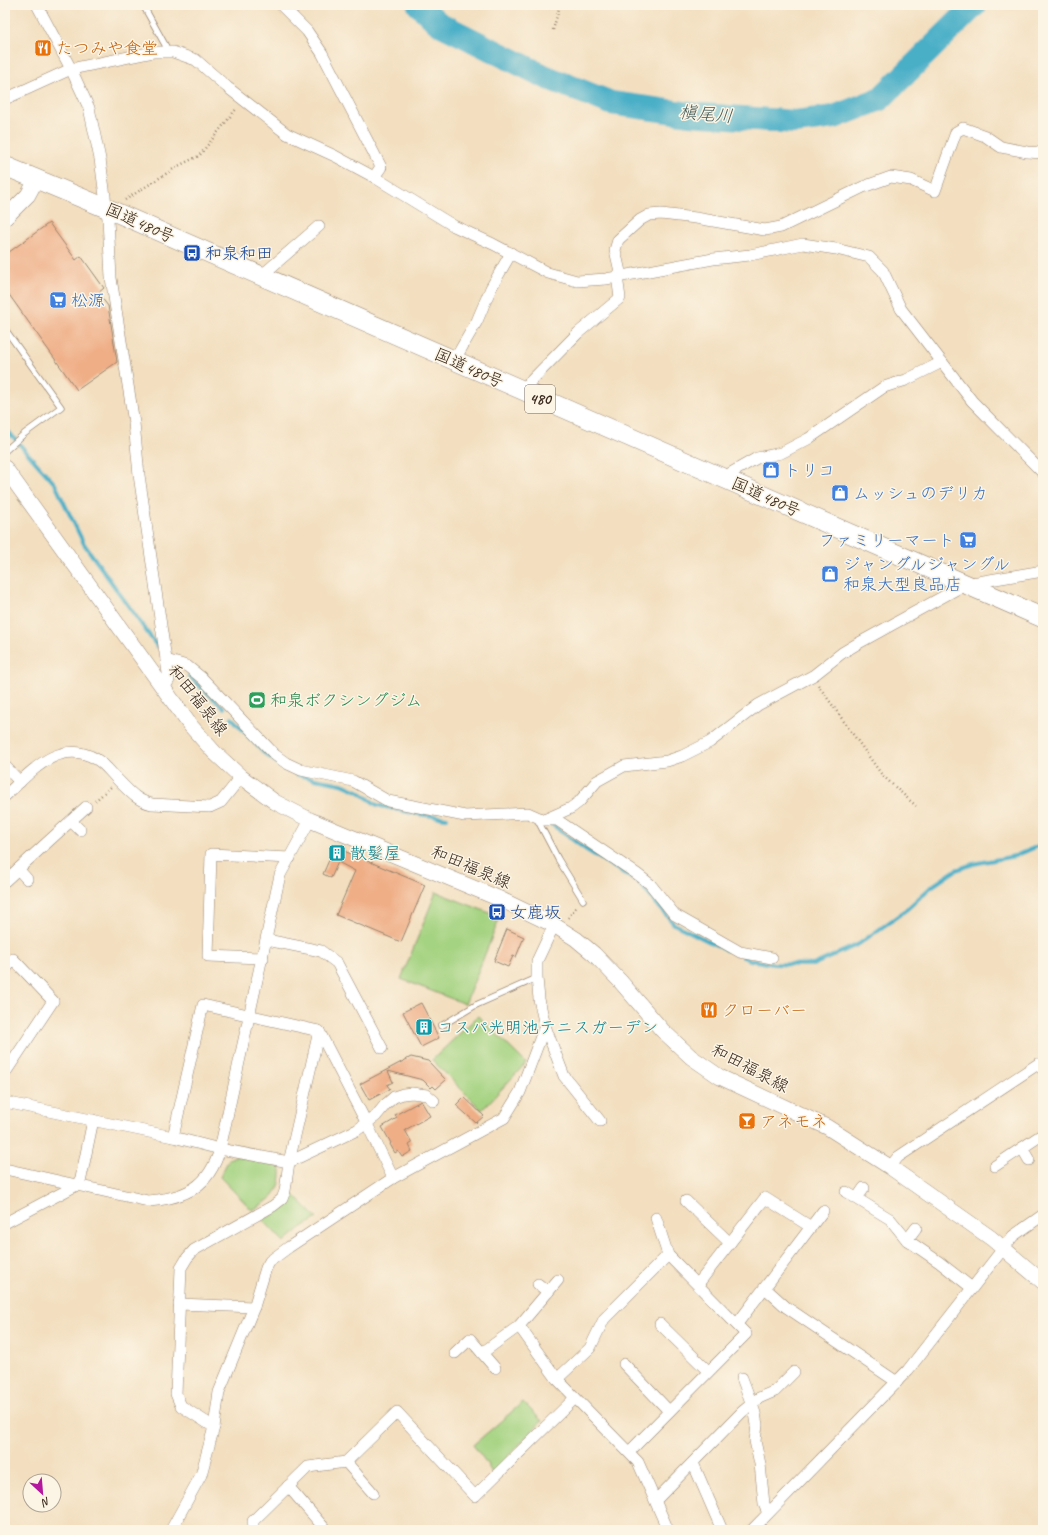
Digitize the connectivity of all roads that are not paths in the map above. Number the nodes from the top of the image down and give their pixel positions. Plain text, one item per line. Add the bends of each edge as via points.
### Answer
1 (37, 5) edge
2 (143, 5) edge
3 (281, 5) edge
4 (170, 52) junction
5 (71, 69) junction
6 (5, 99) edge
7 (1043, 153) edge
8 (5, 166) edge
9 (374, 177) junction
10 (36, 180) junction
11 (110, 210) junction
12 (5, 218) edge
13 (319, 226) dead end
14 (511, 253) junction
15 (261, 276) junction
16 (619, 276) junction
17 (5, 329) edge
18 (454, 361) junction
19 (942, 362) junction
20 (521, 391) junction
21 (5, 451) edge
22 (5, 468) edge
23 (1043, 473) edge
24 (722, 478) junction
25 (1043, 571) edge
26 (966, 584) junction
27 (1043, 618) edge
28 (166, 660) junction
29 (164, 688) junction
30 (5, 766) edge
31 (241, 777) junction
32 (20, 782) junction
33 (5, 796) edge
34 (86, 807) road end
35 (540, 818) junction
36 (310, 820) junction
37 (71, 821) junction
38 (80, 830) dead end
39 (290, 858) junction
40 (18, 869) junction
41 (27, 879) dead end
42 (5, 881) edge
43 (583, 900) road end
44 (559, 924) junction
45 (267, 940) junction
46 (263, 958) junction
47 (772, 958) dead end
48 (5, 970) edge
49 (536, 978) junction
50 (250, 1015) junction
51 (441, 1026) dead end
52 (545, 1026) junction
53 (319, 1031) junction
54 (382, 1048) dead end
55 (1043, 1070) edge
56 (5, 1073) edge
57 (434, 1101) dead end
58 (5, 1102) edge
59 (93, 1120) junction
60 (600, 1121) dead end
61 (366, 1122) junction
62 (1043, 1134) edge
63 (173, 1137) junction
64 (1022, 1148) junction
65 (220, 1149) junction
66 (1029, 1160) dead end
67 (289, 1162) junction
68 (994, 1166) dead end
69 (890, 1167) junction
70 (5, 1169) edge
71 (393, 1178) junction
72 (77, 1185) junction
73 (864, 1188) dead end
74 (846, 1192) dead end
75 (857, 1198) junction
76 (686, 1201) dead end
77 (823, 1211) dead end
78 (1043, 1215) edge
79 (656, 1218) dead end
80 (5, 1223) edge
81 (811, 1227) junction
82 (916, 1228) dead end
83 (908, 1240) junction
84 (730, 1243) junction
85 (1003, 1247) junction
86 (668, 1255) junction
87 (558, 1280) dead end
88 (1043, 1282) edge
89 (538, 1284) dead end
90 (698, 1284) junction
91 (765, 1288) junction
92 (972, 1288) junction
93 (548, 1292) junction
94 (179, 1304) junction
95 (254, 1307) junction
96 (660, 1324) dead end
97 (737, 1324) junction
98 (519, 1326) junction
99 (455, 1352) dead end
100 (482, 1353) junction
101 (624, 1364) dead end
102 (495, 1368) dead end
103 (708, 1371) junction
104 (794, 1372) dead end
105 (742, 1378) dead end
106 (557, 1379) junction
107 (898, 1382) junction
108 (575, 1398) junction
109 (751, 1404) junction
110 (669, 1411) junction
111 (214, 1427) junction
112 (630, 1451) junction
113 (346, 1462) junction
114 (693, 1463) junction
115 (288, 1486) junction
116 (373, 1493) dead end
117 (656, 1500) junction
118 (768, 1513) junction
119 (171, 1530) edge
120 (253, 1530) edge
121 (326, 1530) edge
122 (668, 1530) edge
123 (722, 1530) edge
124 (752, 1530) edge

1 - 5 street
2 - 4 lane
3 - 9 street via 307,31 322,53 380,167
4 - 5 street via 154,52
4 - 9 street via 196,60 287,134
5 - 6 street
5 - 11 street via 89,108
7 - 16 street via 1001,147 985,136 964,128 956,132 935,191 911,180 891,177 863,187 780,227 765,230 696,218 649,215 618,240 615,250
8 - 10 highway, 国道480号 / 480
9 - 14 street via 454,226
10 - 11 highway, 国道480号 / 480
10 - 12 main road via 28,195
11 - 15 highway, 国道480号 / 480
11 - 28 street via 108,219 111,278 134,423 139,475
13 - 15 street
14 - 16 street via 548,274 577,281
14 - 18 street
15 - 18 highway, 国道480号 / 480
16 - 19 street via 803,244 869,257 883,271 901,308
16 - 20 street via 620,298 578,333
17 - 21 lane via 61,408
18 - 20 highway, 国道480号 / 480
19 - 23 street via 972,401
19 - 24 street via 906,380 884,387 808,439 781,453 757,458
20 - 24 highway, 国道480号 / 480
22 - 29 main road, 和田福泉線
24 - 26 highway, 国道480号 / 480
25 - 26 street
26 - 27 highway, 国道480号 / 480
26 - 35 street via 857,644 812,676 758,704 710,742 667,761 624,766 597,781 571,808
28 - 29 street via 169,680
28 - 35 street via 187,666 202,678 275,755 301,770 353,781 388,801 465,816 528,813
29 - 31 main road, 和田福泉線 via 190,725
30 - 32 street
31 - 32 street via 221,802 210,807 145,802 133,795 96,759 70,752 44,760
31 - 36 main road, 和田福泉線 via 275,802
32 - 33 street
34 - 37 street
35 - 43 lane via 558,859
35 - 47 street via 557,820 637,874 650,884 675,915 740,952
36 - 39 street
36 - 44 main road, 和田福泉線
37 - 38 street
37 - 40 street
39 - 45 street via 280,875
39 - 46 street via 210,854 208,956
40 - 41 street
40 - 42 street
44 - 49 street via 538,961
44 - 69 main road, 和田福泉線 via 594,954 662,1030 691,1057 720,1076 827,1127
45 - 46 street
45 - 54 street via 321,951 337,963
46 - 50 street
48 - 56 street via 12,959 53,1001
49 - 51 lane via 476,1005
49 - 52 street
50 - 53 street
50 - 63 street via 203,1005
50 - 65 street
52 - 60 street via 564,1076
52 - 71 street via 520,1092 504,1118
53 - 61 street
53 - 67 street
55 - 69 street via 1038,1064 898,1157
57 - 61 street via 427,1095 403,1094 394,1097 376,1116
58 - 59 street
59 - 63 street
59 - 72 street via 81,1178
61 - 67 street via 357,1130
61 - 71 street
62 - 64 street
63 - 65 street
64 - 66 street
64 - 68 street
65 - 67 street
65 - 72 street via 216,1162 201,1183 172,1199 148,1201
67 - 94 street via 282,1199 194,1250 187,1258 181,1268
69 - 85 main road, 和田福泉線
70 - 72 street
71 - 95 street via 270,1261
72 - 80 street
73 - 75 street
74 - 75 street
75 - 83 street via 890,1219
76 - 84 street
77 - 81 street
78 - 85 street via 1013,1236
79 - 86 street
81 - 84 street via 765,1198
81 - 91 street
82 - 83 street
83 - 92 street
84 - 90 street
85 - 88 main road, 和田福泉線
85 - 92 street
86 - 90 street
86 - 106 street via 604,1319 590,1348
87 - 93 street
89 - 93 street
90 - 97 street
91 - 97 street
91 - 107 street via 786,1307
92 - 107 street
93 - 98 street
94 - 95 street
94 - 111 street via 176,1394 181,1406
95 - 111 street via 219,1392
96 - 103 street
97 - 103 street via 746,1334
98 - 100 street
98 - 106 street
99 - 100 street via 470,1340
100 - 102 street
101 - 110 street
103 - 110 street
104 - 109 street via 774,1391
105 - 109 street
106 - 108 street
107 - 118 street
108 - 112 street
108 - 113 street via 475,1496 397,1412
109 - 114 street
109 - 118 street via 757,1425 755,1441 764,1504
110 - 112 street
111 - 119 street via 201,1475
112 - 117 street
113 - 115 street via 308,1467
113 - 116 street
114 - 117 street
114 - 123 street
115 - 120 street via 253,1521
115 - 121 street
117 - 122 street
118 - 124 street

